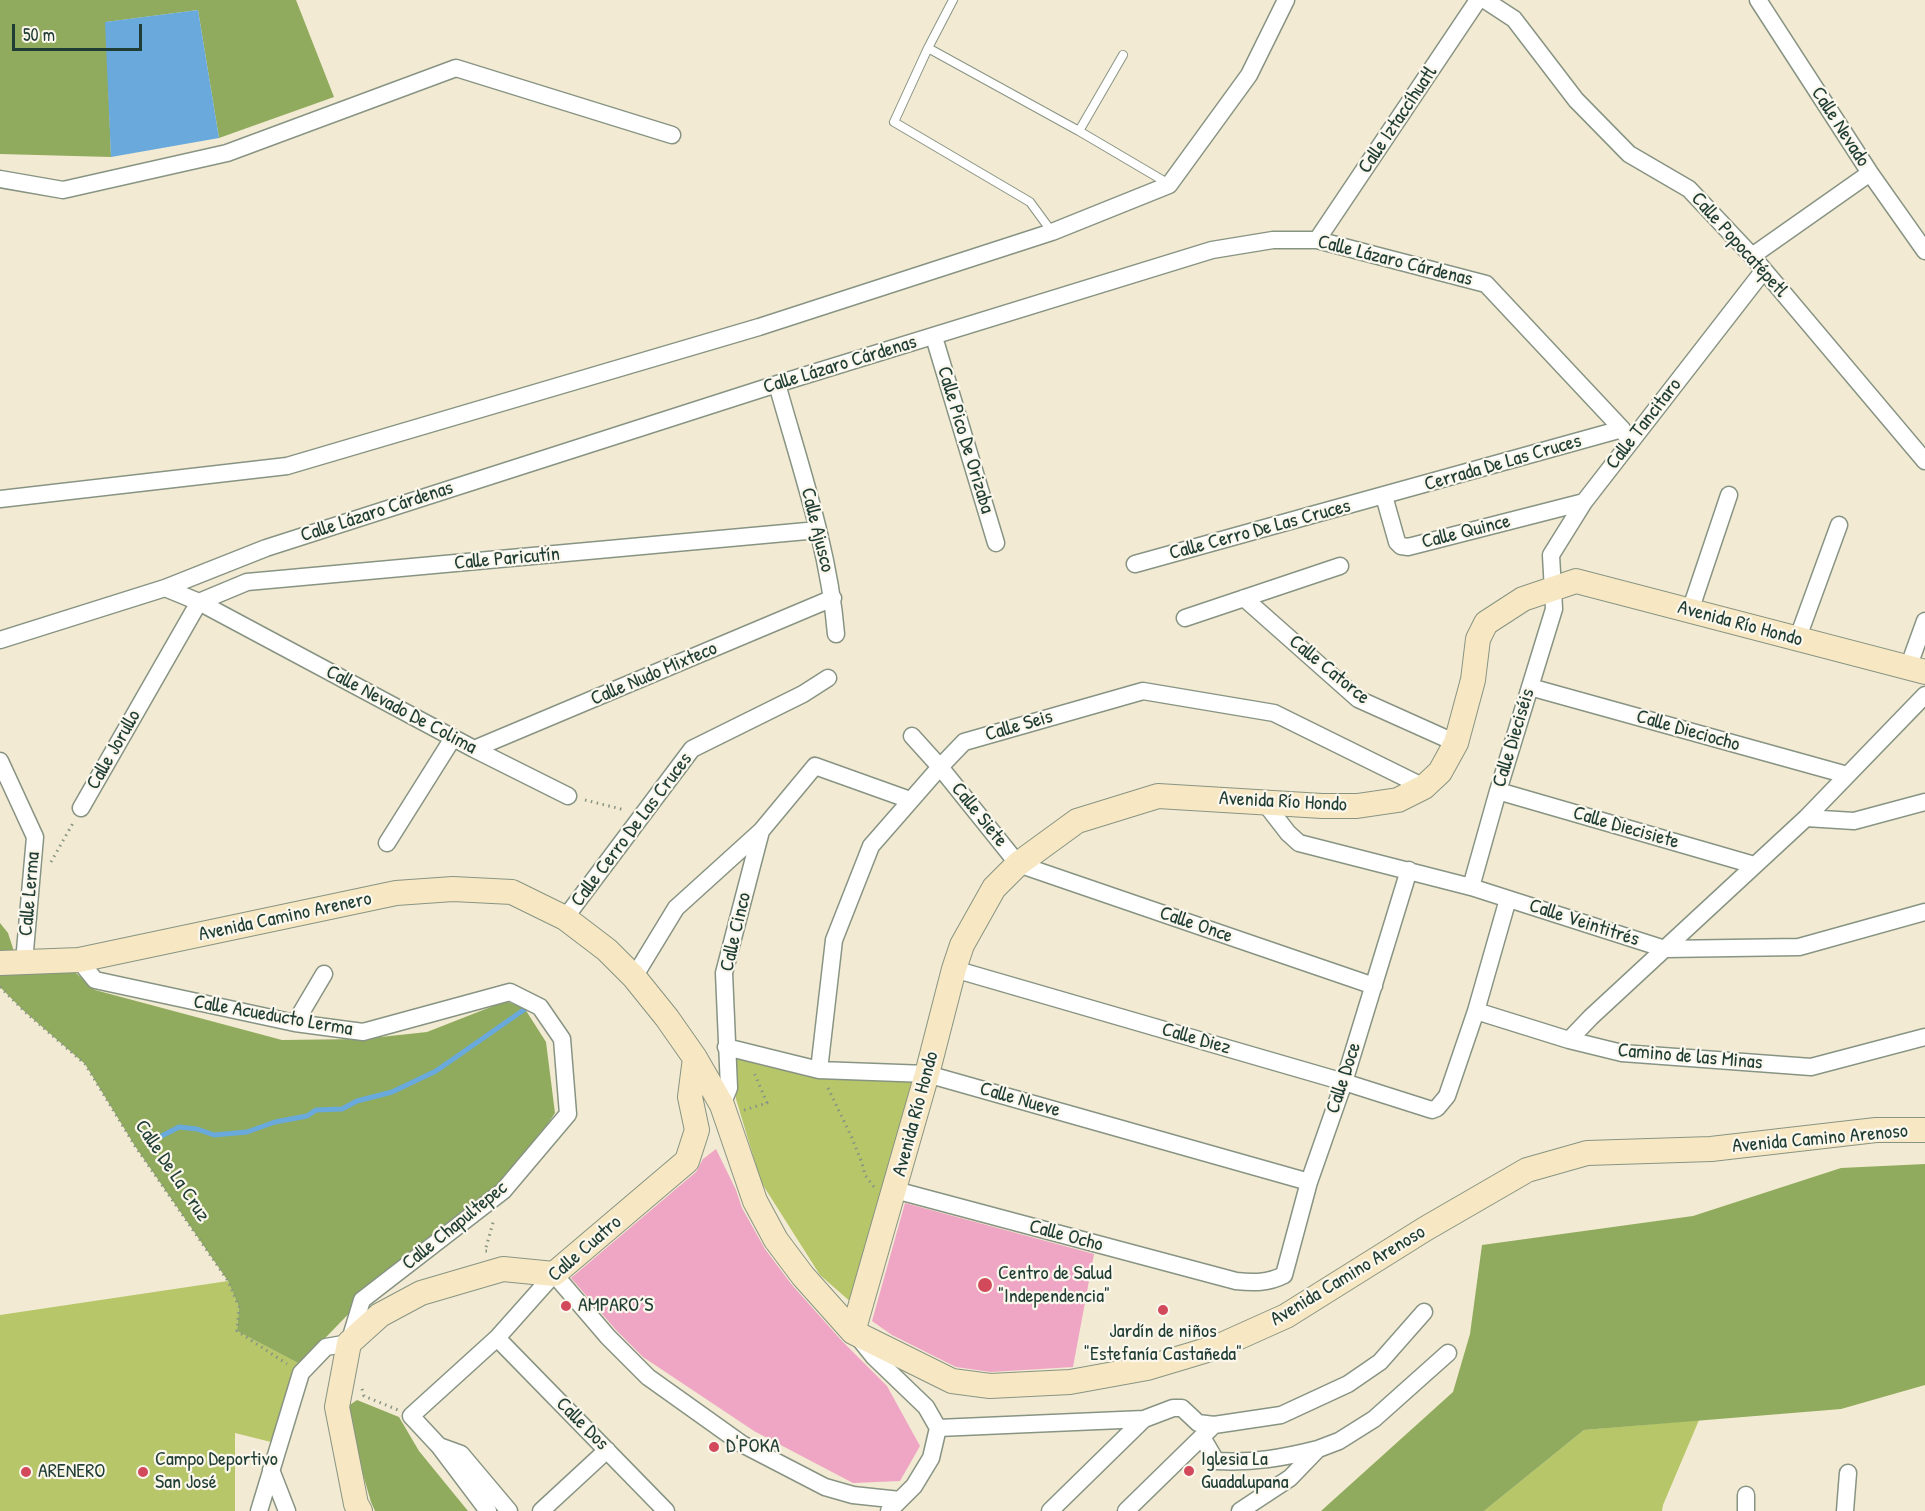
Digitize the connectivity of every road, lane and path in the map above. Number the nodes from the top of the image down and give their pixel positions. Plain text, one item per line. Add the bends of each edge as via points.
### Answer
1 (952, 0) edge
2 (1286, 0) edge
3 (1478, 0) edge
4 (1485, 0) edge
5 (1758, 0) edge
6 (928, 48) junction
7 (1123, 55) dead end
8 (1079, 131) junction
9 (672, 135) dead end
10 (1870, 173) junction
11 (0, 179) edge
12 (1169, 185) junction
13 (1052, 232) junction
14 (1317, 240) junction
15 (1925, 250) edge
16 (1752, 256) junction
17 (1764, 270) junction
18 (934, 337) junction
19 (777, 384) junction
20 (1626, 436) junction
21 (1925, 460) edge
22 (1729, 495) dead end
23 (1384, 496) junction
24 (0, 499) edge
25 (1584, 502) junction
26 (1839, 525) dead end
27 (818, 530) junction
28 (996, 543) dead end
29 (1135, 564) dead end
30 (1340, 566) dead end
31 (165, 588) junction
32 (1554, 589) junction
33 (833, 598) junction
34 (1244, 598) junction
35 (199, 602) junction
36 (1690, 611) junction
37 (1185, 618) dead end
38 (1925, 621) edge
39 (836, 634) dead end
40 (0, 640) edge
41 (1797, 640) junction
42 (1917, 670) edge
43 (828, 678) dead end
44 (1530, 687) junction
45 (1925, 695) edge
46 (912, 736) dead end
47 (453, 738) junction
48 (1456, 743) junction
49 (474, 749) junction
50 (0, 761) edge
51 (940, 767) junction
52 (1847, 775) junction
53 (1424, 787) junction
54 (1498, 791) junction
55 (568, 796) joint
56 (910, 800) junction
57 (1264, 802) junction
58 (1925, 802) edge
59 (81, 808) joint
60 (644, 815) junction
61 (1806, 818) junction
62 (761, 831) junction
63 (387, 843) dead end
64 (1018, 864) junction
65 (1754, 866) junction
66 (47, 868) dead end
67 (1409, 870) junction
68 (1471, 887) junction
69 (1508, 899) junction
70 (1925, 912) edge
71 (565, 918) junction
72 (1665, 949) junction
73 (79, 960) junction
74 (24, 962) junction
75 (0, 963) edge
76 (954, 969) junction
77 (324, 974) dead end
78 (634, 977) junction
79 (1374, 986) junction
80 (0, 987) edge
81 (1476, 1011) junction
82 (296, 1023) junction
83 (1925, 1037) edge
84 (562, 1039) joint
85 (1569, 1040) junction
86 (726, 1047) junction
87 (747, 1053) junction
88 (695, 1058) junction
89 (819, 1070) junction
90 (927, 1074) junction
91 (1344, 1082) junction
92 (729, 1109) junction
93 (1925, 1130) edge
94 (1309, 1182) junction
95 (503, 1191) junction
96 (892, 1199) junction
97 (492, 1253) dead end
98 (554, 1274) junction
99 (1273, 1280) joint
100 (1424, 1312) dead end
101 (854, 1332) junction
102 (497, 1338) junction
103 (349, 1344) junction
104 (1448, 1353) dead end
105 (301, 1374) junction
106 (361, 1385) dead end
107 (411, 1416) junction
108 (1144, 1419) junction
109 (938, 1428) junction
110 (1208, 1431) junction
111 (439, 1446) junction
112 (1318, 1449) junction
113 (607, 1450) junction
114 (271, 1470) junction
115 (1848, 1473) dead end
116 (895, 1506) edge
117 (259, 1511) edge
118 (287, 1511) edge
119 (360, 1511) edge
120 (488, 1511) edge
121 (509, 1511) edge
122 (541, 1511) edge
123 (666, 1511) edge
124 (1050, 1511) edge
125 (1125, 1511) edge
126 (1240, 1511) edge
127 (1845, 1511) edge

1 - 6 lane
2 - 12 street via 1249,75
3 - 14 street, Calle Iztaccíhuatl
4 - 16 street, Calle Popocatépetl via 1514,19 1576,100 1629,154 1689,189
5 - 10 street, Calle Nevado
6 - 8 lane
6 - 13 lane via 894,122 1030,202
7 - 8 lane
8 - 12 lane
9 - 11 street via 456,68 228,153 63,190
10 - 15 street, Calle Nevado
10 - 16 street
12 - 13 street
13 - 24 street via 759,327 287,466
14 - 18 street, Calle Lázaro Cárdenas via 1273,240 1212,250
14 - 20 street, Calle Lázaro Cárdenas via 1486,284
16 - 17 street, Calle Popocatépetl
17 - 20 street, Calle Tancitaro
17 - 21 street, Calle Popocatépetl
18 - 19 street, Calle Lázaro Cárdenas
18 - 28 street, Calle Pico De Orizaba
19 - 27 street, Calle Ajusco
19 - 31 street, Calle Lázaro Cárdenas via 266,548
20 - 23 street, Cerrada De Las Cruces
20 - 25 street, Calle Tancitaro
22 - 36 street
23 - 25 street, Calle Quince via 1396,542 1408,547
23 - 29 street, Calle Cerro De Las Cruces
25 - 32 street, Calle Tancitaro via 1551,555
26 - 41 street
27 - 33 street, Calle Ajusco
27 - 35 street, Calle Paricutín via 247,582
30 - 34 street
31 - 35 street, Calle Nevado De Colima
31 - 40 street, Calle Lázaro Cárdenas
32 - 36 main road, Avenida Río Hondo via 1576,581
32 - 44 street, Calle Dieciséis via 1554,609
32 - 48 main road, Avenida Río Hondo via 1522,599 1486,623 1478,639 1473,680
33 - 39 street, Calle Ajusco
33 - 49 street, Calle Nudo Mixteco
34 - 37 street
34 - 48 street, Calle Catorce via 1358,699
35 - 47 street, Calle Nevado De Colima
35 - 59 street, Calle Jorullo
36 - 41 main road, Avenida Río Hondo
38 - 42 street
41 - 42 main road, Avenida Río Hondo
43 - 60 street, Calle Cerro De Las Cruces via 692,749
44 - 52 street, Calle Dieciocho
44 - 54 street, Calle Dieciséis
45 - 52 street
46 - 51 street, Calle Siete
47 - 49 street, Calle Nevado De Colima
47 - 63 street
48 - 53 main road, Avenida Río Hondo via 1440,772
49 - 55 street, Calle Nevado De Colima
50 - 74 street, Calle Lerma via 35,837
51 - 53 street, Calle Seis via 964,742 1143,691 1274,713
51 - 56 street, Calle Seis
51 - 64 street, Calle Siete
52 - 61 street
53 - 57 main road, Avenida Río Hondo via 1398,800 1357,806
54 - 65 street, Calle Diecisiete
54 - 68 street, Calle Dieciséis
55 - 60 path
56 - 62 street via 815,766
56 - 89 street, Calle Seis via 871,846 834,940
57 - 64 main road, Avenida Río Hondo via 1158,796 1077,821
57 - 67 street, Calle Veintitrés via 1299,843
58 - 61 street via 1854,821
59 - 66 path, Calle Jorullo
60 - 71 street, Calle Cerro De Las Cruces
61 - 65 street
62 - 78 street via 676,908
62 - 86 street, Calle Cinco via 724,973
64 - 76 main road, Avenida Río Hondo via 994,888 962,945
64 - 79 street, Calle Once
65 - 72 street
67 - 68 street, Calle Veintitrés
67 - 79 street, Calle Doce
68 - 69 street, Calle Veintitrés
69 - 72 street, Calle Veintitrés
69 - 81 street
70 - 72 street, Calle Veintitrés via 1799,947
71 - 73 main road, Avenida Camino Arenero via 512,892 453,889 396,893
71 - 78 main road, Avenida Camino Arenoso via 608,950
72 - 85 street
73 - 74 main road, Avenida Camino Arenero
73 - 82 street, Calle Acueducto Lerma via 95,980
74 - 75 main road, Avenida Camino Arenero
76 - 90 main road, Avenida Río Hondo
76 - 91 street, Calle Diez
77 - 82 street
78 - 88 main road, Avenida Camino Arenoso
79 - 91 street, Calle Doce
80 - 105 path, Calle De La Cruz via 85,1064 135,1146 228,1281 239,1307 237,1331
81 - 85 street, Camino de las Minas
81 - 91 street, Calle Diez via 1447,1096 1437,1108 1424,1108
82 - 84 street, Calle Acueducto Lerma via 363,1032 510,992 540,1008
83 - 85 street, Camino de las Minas via 1811,1067 1622,1053
84 - 95 street, Calle Chapultepec via 568,1114
86 - 87 street, Calle Nueve
86 - 92 street, Calle Cinco
87 - 89 street, Calle Nueve
87 - 92 path via 767,1103
88 - 92 main road, Avenida Camino Arenoso
88 - 98 main road, Calle Cuatro via 690,1097 697,1130 687,1161
89 - 90 street, Calle Nueve
89 - 96 path via 865,1175
90 - 94 street, Calle Nueve
90 - 96 main road, Avenida Río Hondo
91 - 94 street, Calle Doce
92 - 101 main road, Avenida Camino Arenoso via 754,1201 803,1276
93 - 101 main road, Avenida Camino Arenoso via 1876,1130 1711,1149 1587,1153 1527,1170 1286,1316 1217,1347 1147,1368 1070,1382 990,1386 952,1381
94 - 99 street, Calle Doce via 1284,1275
95 - 97 path via 485,1251
95 - 103 street, Calle Chapultepec via 362,1300
96 - 99 street, Calle Ocho via 1236,1281
96 - 101 main road, Avenida Río Hondo
98 - 102 street, Calle Cuatro
98 - 103 main road via 503,1269 421,1293 380,1315
98 - 116 street via 648,1377 742,1444 825,1487
100 - 110 street via 1380,1362 1348,1384 1281,1415
101 - 109 street via 926,1407
102 - 107 street, Calle Cuatro
102 - 113 street, Calle Dos
103 - 105 street via 326,1347
103 - 119 main road via 337,1407
104 - 112 street via 1374,1419 1340,1441
105 - 114 street
106 - 107 path via 364,1396
107 - 111 street
108 - 109 street
108 - 110 street via 1182,1408
108 - 124 street
109 - 116 street via 931,1458 914,1486
110 - 112 street via 1216,1461 1275,1460
110 - 125 street
111 - 120 street
111 - 121 street via 461,1454
112 - 126 street via 1290,1478
113 - 122 street
113 - 123 street, Calle Dos
114 - 117 street
114 - 118 street
115 - 127 street

